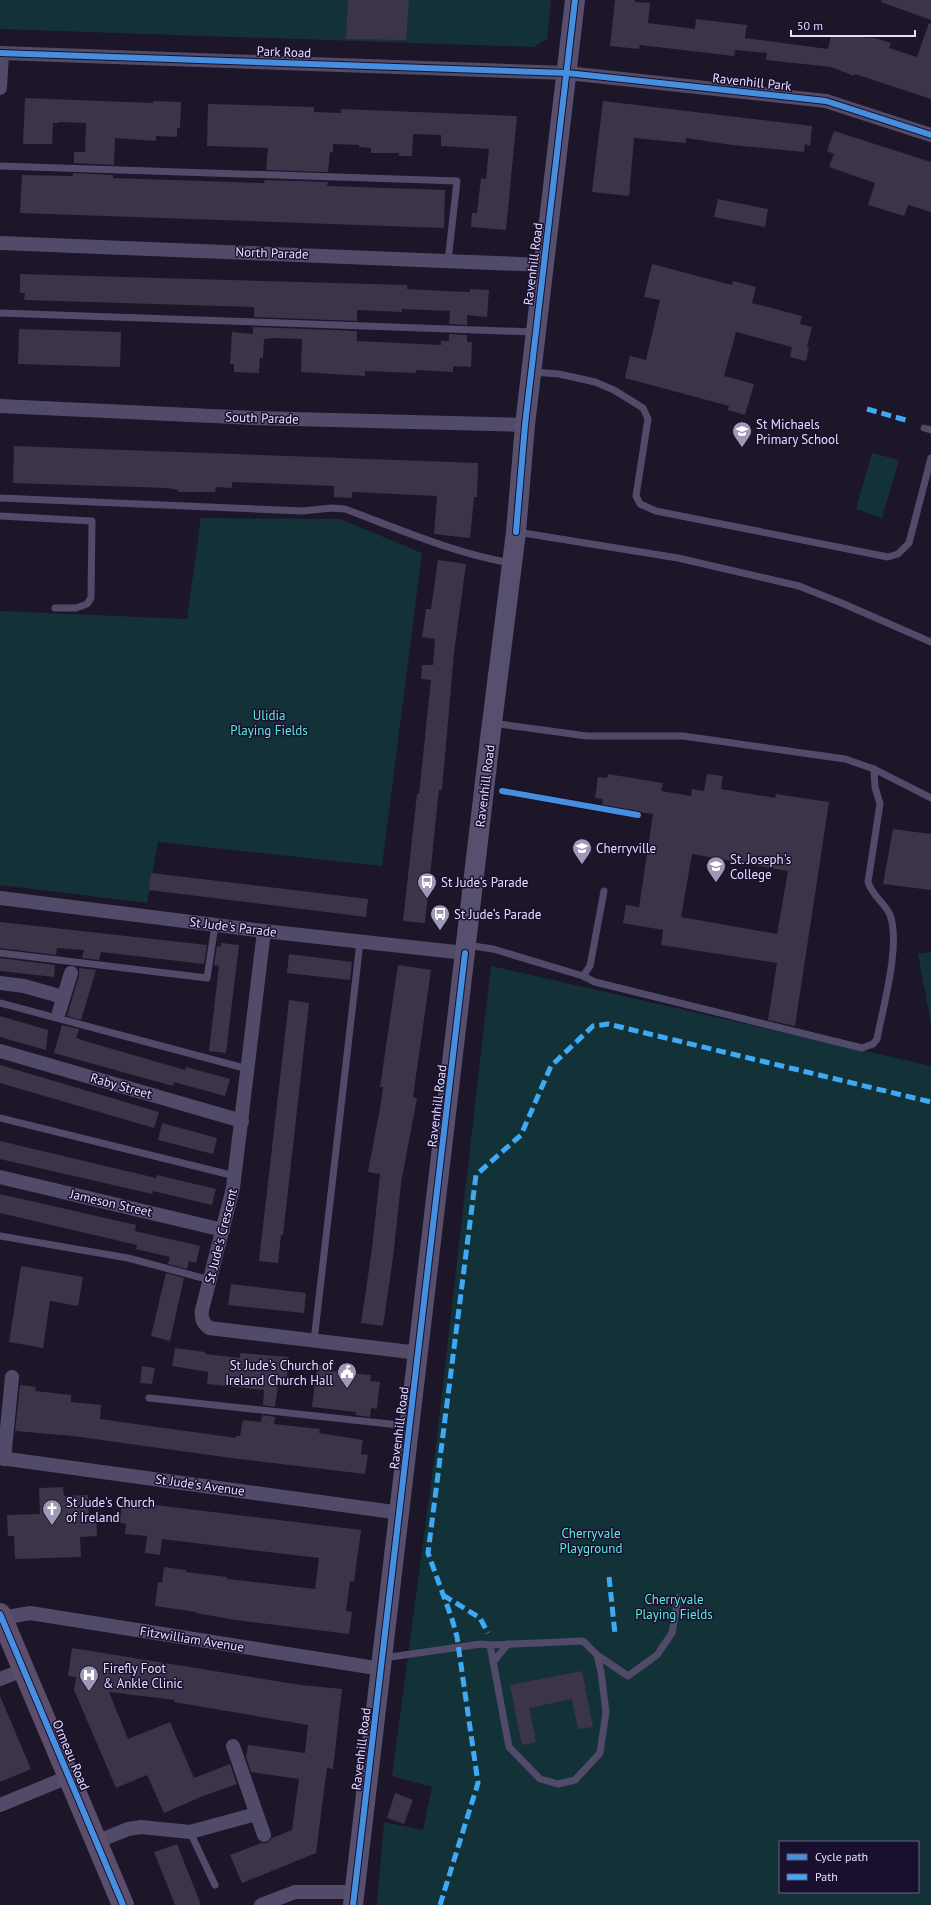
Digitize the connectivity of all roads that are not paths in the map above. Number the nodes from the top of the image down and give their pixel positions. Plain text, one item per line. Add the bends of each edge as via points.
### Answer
1 (575, 0) edge
2 (1, 53) edge
3 (567, 73) junction
4 (0, 88) edge
5 (931, 135) edge
6 (0, 166) edge
7 (0, 243) edge
8 (448, 261) junction
9 (544, 265) junction
10 (0, 313) edge
11 (536, 332) junction
12 (531, 372) junction
13 (0, 406) edge
14 (524, 426) junction
15 (931, 458) edge
16 (0, 498) edge
17 (0, 516) edge
18 (516, 532) junction
19 (512, 563) junction
20 (55, 608) dead end
21 (931, 642) edge
22 (492, 723) junction
23 (874, 769) junction
24 (931, 798) edge
25 (604, 891) dead end
26 (0, 898) edge
27 (215, 925) junction
28 (264, 931) junction
29 (360, 942) junction
30 (466, 949) junction
31 (0, 953) edge
32 (71, 973) dead end
33 (583, 976) junction
34 (0, 983) edge
35 (63, 997) junction
36 (0, 1003) edge
37 (59, 1012) dead end
38 (0, 1051) edge
39 (248, 1069) junction
40 (0, 1118) edge
41 (242, 1120) junction
42 (235, 1176) junction
43 (0, 1177) edge
44 (223, 1230) junction
45 (0, 1236) edge
46 (210, 1280) junction
47 (314, 1340) junction
48 (419, 1353) junction
49 (12, 1377) dead end
50 (150, 1398) dead end
51 (410, 1426) junction
52 (2, 1458) edge
53 (401, 1513) junction
54 (678, 1598) dead end
55 (1, 1616) edge
56 (508, 1644) junction
57 (490, 1645) junction
58 (597, 1655) junction
59 (493, 1662) junction
60 (383, 1664) junction
61 (23, 1670) junction
62 (0, 1679) edge
63 (233, 1746) dead end
64 (68, 1777) junction
65 (0, 1805) edge
66 (256, 1814) junction
67 (190, 1832) junction
68 (264, 1835) dead end
69 (96, 1842) junction
70 (215, 1885) dead end
71 (354, 1898) edge
72 (123, 1905) edge
73 (261, 1905) edge

1 - 3 main road, Ravenhill Road
2 - 3 street, Park Road
2 - 4 street
3 - 5 street, Ravenhill Park via 826,101
3 - 9 main road, Ravenhill Road
6 - 8 lane via 457,181
7 - 8 street, North Parade
8 - 9 street, North Parade
9 - 11 main road, Ravenhill Road
10 - 11 lane
11 - 12 main road, Ravenhill Road
12 - 14 main road, Ravenhill Road
12 - 15 lane via 559,374 595,382 614,390 643,408 648,419 636,496 640,504 656,511 888,557 898,554 908,543
13 - 14 street, South Parade
14 - 18 main road, Ravenhill Road
16 - 19 lane via 303,511 344,509 416,537
17 - 20 lane via 92,521 91,598 88,604 76,608
18 - 19 main road, Ravenhill Road
18 - 21 lane via 678,558 799,586
19 - 22 main road, Ravenhill Road
22 - 23 lane via 587,736 683,736 845,759
22 - 30 main road, Ravenhill Road
23 - 24 lane
23 - 33 lane via 875,787 880,804 868,882 871,892 889,913 894,929 894,947 877,1039 873,1044 862,1048 595,982
25 - 33 lane via 590,966
26 - 27 street, St Jude's Parade
27 - 28 street, St Jude's Parade
27 - 31 lane via 207,978
28 - 29 street, St Jude's Parade
28 - 39 street, St Jude's Crescent
29 - 30 street, St Jude's Parade
29 - 47 lane
30 - 33 lane via 493,949
30 - 48 main road, Ravenhill Road
32 - 35 street
34 - 35 street via 24,986
35 - 37 street
36 - 39 lane
38 - 41 street, Raby Street
39 - 41 street, St Jude's Crescent
40 - 42 lane
41 - 42 street, St Jude's Crescent
42 - 44 street, St Jude's Crescent
43 - 44 street, Jameson Street
44 - 46 street, St Jude's Crescent
45 - 46 lane via 128,1258
46 - 47 street, St Jude's Crescent via 201,1318 209,1328
47 - 48 street, St Jude's Crescent
48 - 51 main road, Ravenhill Road
49 - 52 street
50 - 51 lane
51 - 53 main road, Ravenhill Road
52 - 53 street, St Jude's Avenue
53 - 60 main road, Ravenhill Road
54 - 58 lane via 672,1633 657,1655 628,1676
55 - 60 street, Fitzwilliam Avenue via 30,1613
55 - 61 main road, Ormeau Road
56 - 57 lane
56 - 58 lane via 583,1641
56 - 59 lane
57 - 59 lane
57 - 60 lane via 481,1644
58 - 59 lane via 606,1712 600,1753 575,1780 558,1784 540,1779 509,1747
60 - 71 main road, Ravenhill Road
61 - 62 street
61 - 64 main road, Ormeau Road
63 - 66 street
64 - 65 street
64 - 69 main road, Ormeau Road
66 - 67 street
66 - 68 street
67 - 69 street via 141,1827 128,1829
67 - 70 lane
69 - 72 main road, Ormeau Road
71 - 73 street via 295,1892

